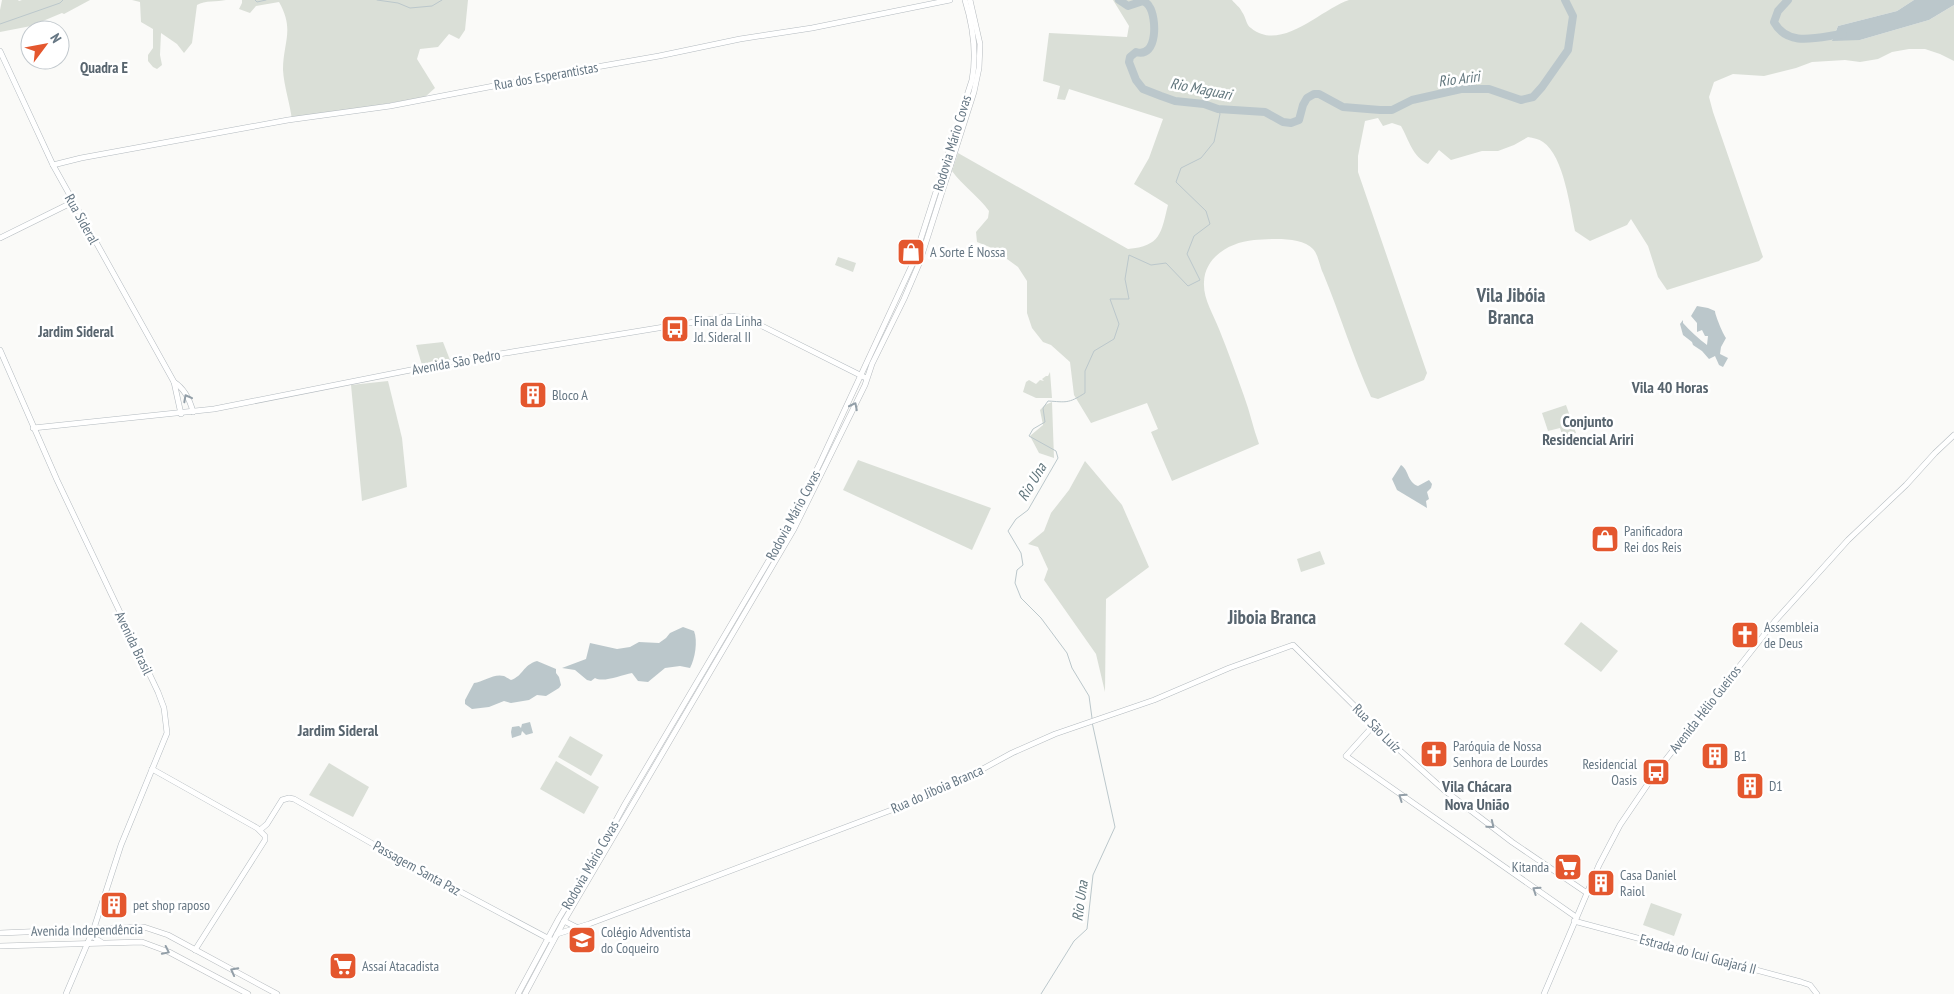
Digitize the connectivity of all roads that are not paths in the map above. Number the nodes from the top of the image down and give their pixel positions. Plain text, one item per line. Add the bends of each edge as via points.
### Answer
1 (950, 0) edge
2 (965, 0) edge
3 (970, 0) edge
4 (0, 52) edge
5 (53, 165) junction
6 (947, 169) junction
7 (73, 202) junction
8 (0, 238) edge
9 (0, 350) edge
10 (864, 377) junction
11 (174, 382) junction
12 (193, 412) junction
13 (181, 414) junction
14 (33, 428) junction
15 (1954, 435) edge
16 (1293, 645) joint
17 (1374, 725) junction
18 (152, 769) junction
19 (260, 830) junction
20 (1587, 892) junction
21 (562, 920) junction
22 (1575, 920) junction
23 (94, 928) junction
24 (102, 928) junction
25 (579, 928) junction
26 (80, 929) junction
27 (0, 933) edge
28 (554, 933) junction
29 (551, 940) junction
30 (87, 942) junction
31 (102, 942) junction
32 (80, 943) junction
33 (0, 946) edge
34 (195, 950) junction
35 (66, 994) edge
36 (248, 994) edge
37 (278, 994) edge
38 (518, 994) edge
39 (526, 994) edge
40 (1544, 994) edge
41 (1817, 994) edge

1 - 5 main road, Rua dos Esperantistas via 390,106 288,120
2 - 6 main road, Rodovia Mário Covas via 974,44 974,68
3 - 6 main road, Rodovia Mário Covas via 979,33 979,68
4 - 5 main road, Rua Sideral
5 - 7 main road, Rua Sideral
6 - 10 main road, Rodovia Mário Covas via 919,264
7 - 8 main road
7 - 11 main road, Rua Sideral
9 - 14 main road, Avenida Brasil
10 - 12 main road, Avenida São Pedro via 752,321 731,316 451,362
10 - 21 main road, Rodovia Mário Covas via 768,568
12 -> 11 main road, Rua Sideral via 185,393
11 - 13 main road, Rua Sideral
12 - 13 main road, Avenida São Pedro
13 - 14 main road, Avenida São Pedro
14 - 18 main road, Avenida Brasil via 164,708 167,733
15 - 20 main road, Avenida Hélio Gueiros via 1848,540 1755,644 1640,795 1620,825
16 - 17 main road, Rua São Luíz
16 - 25 main road, Rua do Jiboia Branca via 1238,664 1154,700 1055,734 910,803
17 -> 20 main road, Rua São Luíz via 1444,790 1535,858
22 -> 17 main road via 1346,756
18 - 19 main road
18 - 23 main road, Avenida Brasil via 121,845
19 - 29 main road, Passagem Santa Paz via 282,800 291,798
19 - 34 main road via 266,838
20 - 22 main road, Avenida Hélio Gueiros
21 - 25 main road
21 - 28 main road, Rodovia Mário Covas
22 - 40 main road, Avenida Hélio Gueiros
22 - 41 main road, Estrada do Icui Guajará II via 1801,982 1810,985
23 - 24 main road, Avenida Independência
23 - 26 main road, Avenida Independência
23 - 30 main road, Avenida Brasil
24 - 31 main road via 94,935
24 - 34 main road, Avenida Independência via 144,927 168,935
25 - 28 main road, Rua do Jiboia Branca
26 - 27 main road, Avenida Independência
26 - 32 main road via 84,937
28 - 29 main road, Rodovia Mário Covas
29 - 38 main road, Rodovia Mário Covas
29 - 39 main road, Rodovia Mário Covas
30 - 31 main road, Avenida Independência
30 - 32 main road, Avenida Independência
30 - 35 main road, Avenida Brasil
31 -> 36 main road, Avenida Independência via 149,943
32 - 33 main road, Avenida Independência
37 -> 34 main road, Avenida Independência

